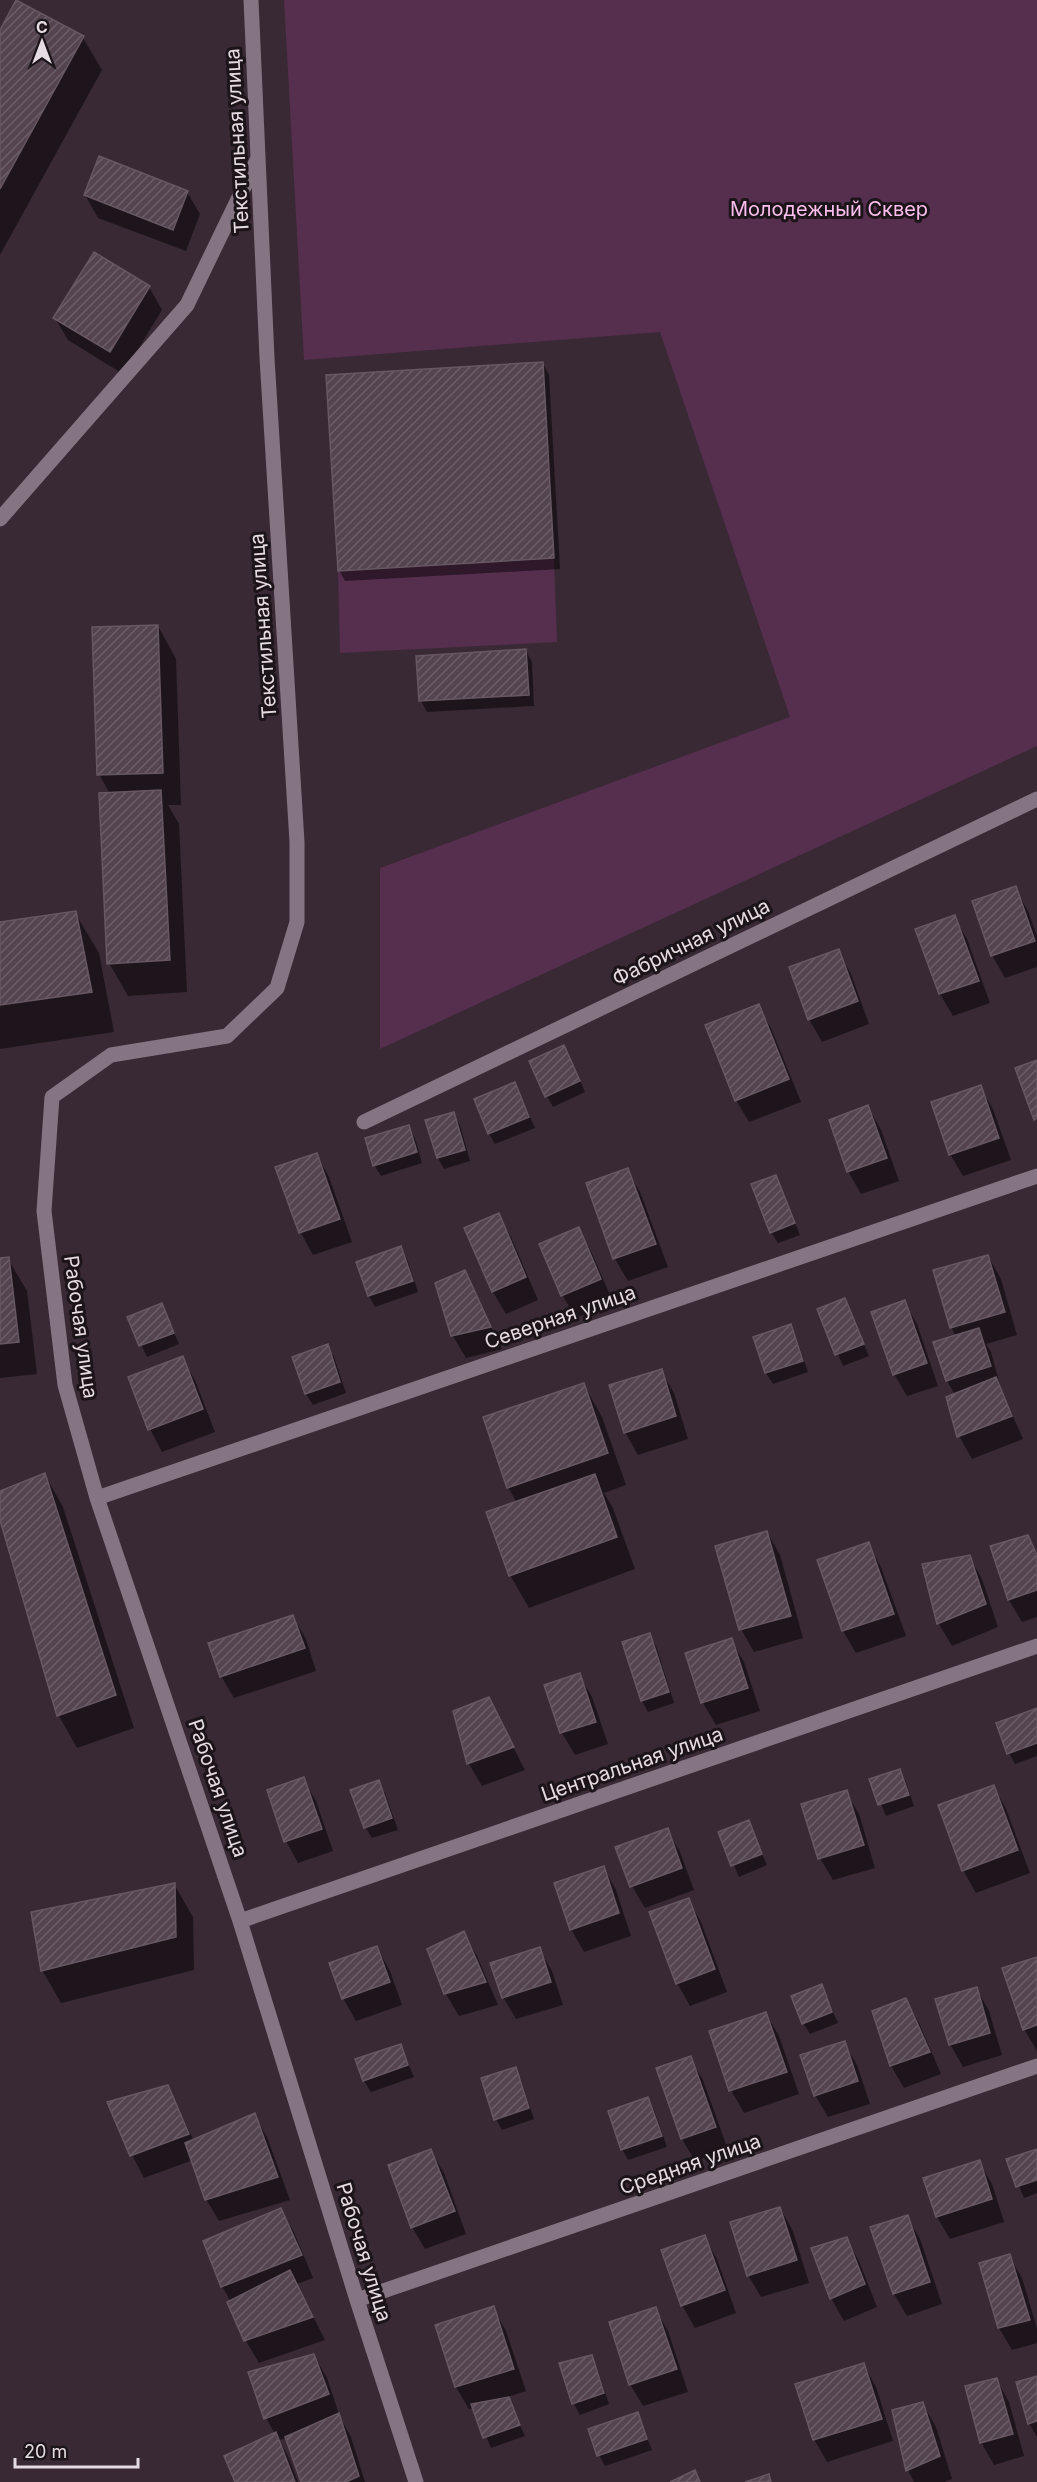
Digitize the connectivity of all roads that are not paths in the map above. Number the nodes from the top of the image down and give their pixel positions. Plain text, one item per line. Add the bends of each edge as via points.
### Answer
1 (251, 0) edge
2 (259, 156) junction
3 (0, 519) edge
4 (1037, 799) edge
5 (51, 1096) joint
6 (364, 1122) dead end
7 (1037, 1176) edge
8 (97, 1498) junction
9 (1037, 1646) edge
10 (240, 1921) junction
11 (1037, 2066) edge
12 (357, 2300) junction
13 (416, 2482) edge

1 - 2 street, Текстильная улица
2 - 3 street via 188,305
2 - 5 street, Текстильная улица via 267,358 297,842 297,922 277,988 227,1036 111,1055
4 - 6 street, Фабричная улица
5 - 8 street, Рабочая улица via 44,1211 65,1385
7 - 8 street, Северная улица
8 - 10 street, Рабочая улица
9 - 10 street, Центральная улица
10 - 12 street, Рабочая улица
11 - 12 street, Средняя улица
12 - 13 street, Рабочая улица

